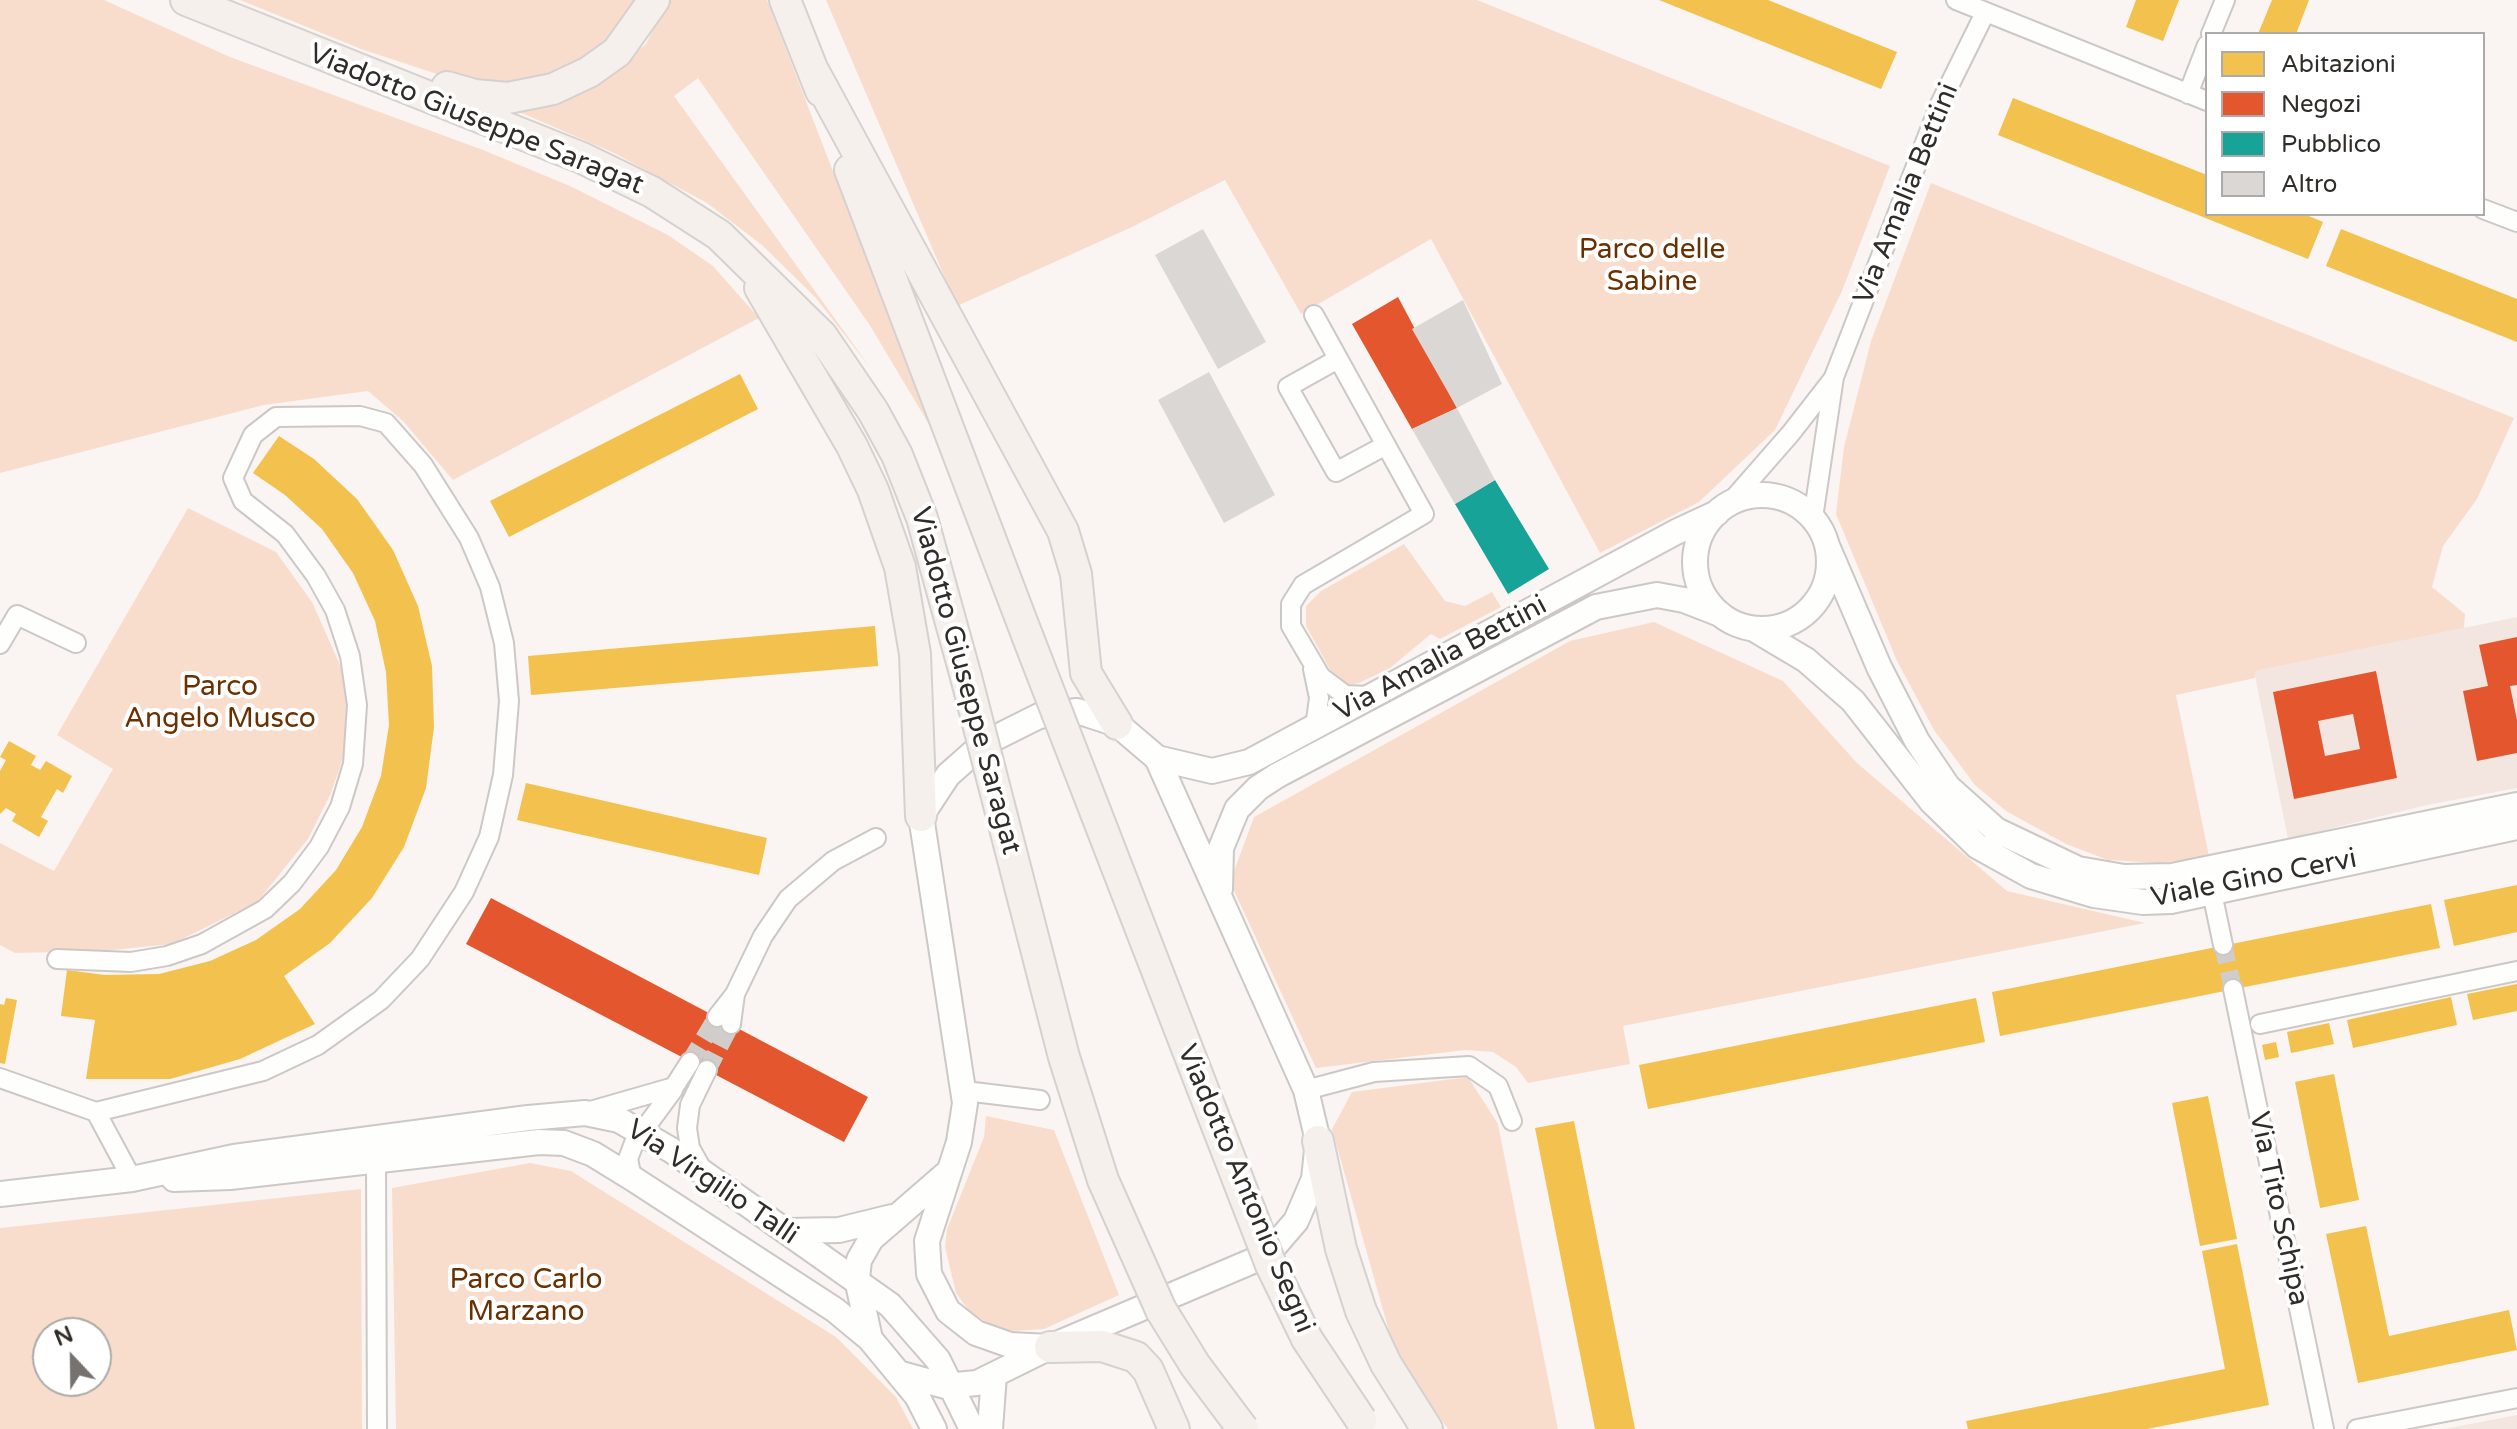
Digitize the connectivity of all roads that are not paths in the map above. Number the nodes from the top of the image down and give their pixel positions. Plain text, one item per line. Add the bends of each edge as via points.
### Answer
1 (186, 0) edge
2 (654, 0) edge
3 (785, 0) edge
4 (1956, 0) edge
5 (2225, 0) edge
6 (1985, 13) junction
7 (2212, 32) edge
8 (2205, 50) edge
9 (348, 67) junction
10 (814, 72) junction
11 (2188, 94) junction
12 (2205, 100) edge
13 (2485, 210) edge
14 (2517, 222) edge
15 (738, 253) junction
16 (1314, 315) dead end
17 (1338, 359) junction
18 (1834, 377) junction
19 (1386, 445) junction
20 (1723, 509) junction
21 (1813, 518) junction
22 (1828, 548) junction
23 (1720, 614) junction
24 (1754, 629) junction
25 (76, 643) dead end
26 (0, 644) edge
27 (1312, 667) junction
28 (1370, 696) junction
29 (1117, 724) junction
30 (1315, 727) junction
31 (1157, 758) junction
32 (2517, 805) edge
33 (921, 816) junction
34 (2517, 827) edge
35 (876, 838) dead end
36 (2209, 880) junction
37 (1220, 895) junction
38 (2223, 945) tunnel mouth
39 (57, 959) dead end
40 (2517, 971) edge
41 (1160, 982) joint
42 (2233, 989) tunnel mouth
43 (724, 1021) tunnel mouth
44 (2260, 1024) dead end
45 (0, 1078) edge
46 (674, 1087) junction
47 (1306, 1090) junction
48 (965, 1091) junction
49 (1040, 1100) dead end
50 (96, 1112) junction
51 (585, 1113) junction
52 (1512, 1121) dead end
53 (642, 1131) junction
54 (1318, 1141) junction
55 (376, 1160) junction
56 (948, 1173) junction
57 (632, 1178) junction
58 (132, 1179) junction
59 (710, 1180) junction
60 (0, 1194) edge
61 (904, 1210) junction
62 (785, 1231) junction
63 (857, 1279) junction
64 (870, 1339) junction
65 (1050, 1347) junction
66 (898, 1373) junction
67 (994, 1375) junction
68 (954, 1387) junction
69 (2517, 1398) edge
70 (1365, 1424) edge
71 (377, 1429) edge
72 (934, 1429) edge
73 (972, 1429) edge
74 (990, 1429) edge
75 (1174, 1429) edge
76 (1243, 1429) edge
77 (1427, 1429) edge
78 (2324, 1429) edge
79 (2357, 1429) edge

1 - 9 main road, Viadotto Giuseppe Saragat
2 - 9 main road via 617,52 582,76 536,95 482,97 400,72
3 - 10 main road, Viadotto Giuseppe Saragat
4 - 6 street
5 - 7 street
6 - 11 street
6 - 18 street, Via Amalia Bettini via 1940,104
8 - 11 street
9 - 15 main road, Viadotto Giuseppe Saragat via 609,170 700,222
10 - 29 main road via 1063,531 1076,574 1086,673
10 - 41 main road, Viadotto Giuseppe Saragat, bridge
11 - 12 street
13 - 14 street
15 - 33 main road via 852,446 890,535 914,638
15 - 76 main road, Viadotto Giuseppe Saragat, bridge via 822,336 885,433 914,496 1095,1158 1133,1254 1185,1351
16 - 17 street
17 - 19 street
17 - 19 street via 1288,387 1336,472
18 - 20 street, Via Amalia Bettini
18 - 21 street, Via Amalia Bettini
19 - 27 street via 1424,514 1295,594 1290,622
20 - 21 street via 1747,497 1773,496
20 - 23 street via 1701,536 1695,565 1702,592
20 - 28 street, Via Amalia Bettini
21 - 22 street
22 - 24 street via 1828,577 1816,603 1785,625
22 - 36 street, Viale Gino Cervi via 1917,741 1972,812 2026,847 2086,871
23 - 24 street
23 - 37 street via 1652,595 1596,607 1278,775 1243,801 1231,821 1221,848
24 - 36 street, Viale Gino Cervi via 1806,660 1853,701 1938,809 1991,855 2044,880 2120,900 2157,902
25 - 26 street via 17,615
27 - 28 street via 1340,693
27 - 30 street via 1319,698
28 - 30 street, Via Amalia Bettini
29 - 31 street
29 - 33 street via 1070,711 1015,727 962,760
30 - 31 street, Via Amalia Bettini via 1231,769 1197,770
31 - 37 street
32 - 36 street, Viale Gino Cervi
33 - 48 street
34 - 36 street, Viale Gino Cervi
35 - 43 street via 833,861 788,899 763,936
36 - 38 street
37 - 47 street
39 - 50 street via 131,962 202,944 265,909 319,847 346,789 355,750 357,705 350,656 335,610 316,576 285,534 243,501 233,478 253,435 276,417 360,416 386,423 423,465 469,538 502,634 508,739 497,810 479,863 450,915 404,978 330,1037 242,1078
40 - 44 street
41 - 70 main road, Viadotto Antonio Segni, bridge via 1275,1275 1311,1347
42 - 78 street, Via Tito Schipa
45 - 50 street
46 - 51 street
46 - 53 street
46 - 59 street via 699,1066 687,1128 694,1156
47 - 52 street via 1374,1072 1469,1066 1498,1086
47 - 54 street
48 - 49 street
48 - 56 street via 961,1130
50 - 58 street
51 - 53 street, Via Virgilio Talli
51 - 58 street, Via Virgilio Talli via 234,1157
53 - 57 street via 628,1159
53 - 59 street, Via Virgilio Talli
54 - 65 street via 1306,1202 1271,1250
54 - 77 main road via 1341,1249 1361,1311 1386,1364
55 - 57 street, Via Virgilio Talli via 551,1142 584,1149
55 - 58 street, Via Virgilio Talli via 218,1178
55 - 71 street
56 - 61 street
56 - 65 street via 926,1250 940,1300 960,1322 988,1339
57 - 64 street, Via Virgilio Talli via 835,1310
58 - 60 street, Via Virgilio Talli
59 - 62 street, Via Virgilio Talli
61 - 62 street via 852,1228
61 - 63 street via 867,1244
62 - 63 street, Via Virgilio Talli
63 - 64 street
63 - 68 street, Via Virgilio Talli via 914,1329
64 - 66 street, Via Virgilio Talli
65 - 67 street
65 - 75 main road via 1102,1346 1136,1357 1148,1370
66 - 68 street
66 - 72 street, Via Virgilio Talli
67 - 68 street
67 - 74 street
68 - 73 street, Via Virgilio Talli
69 - 79 street

